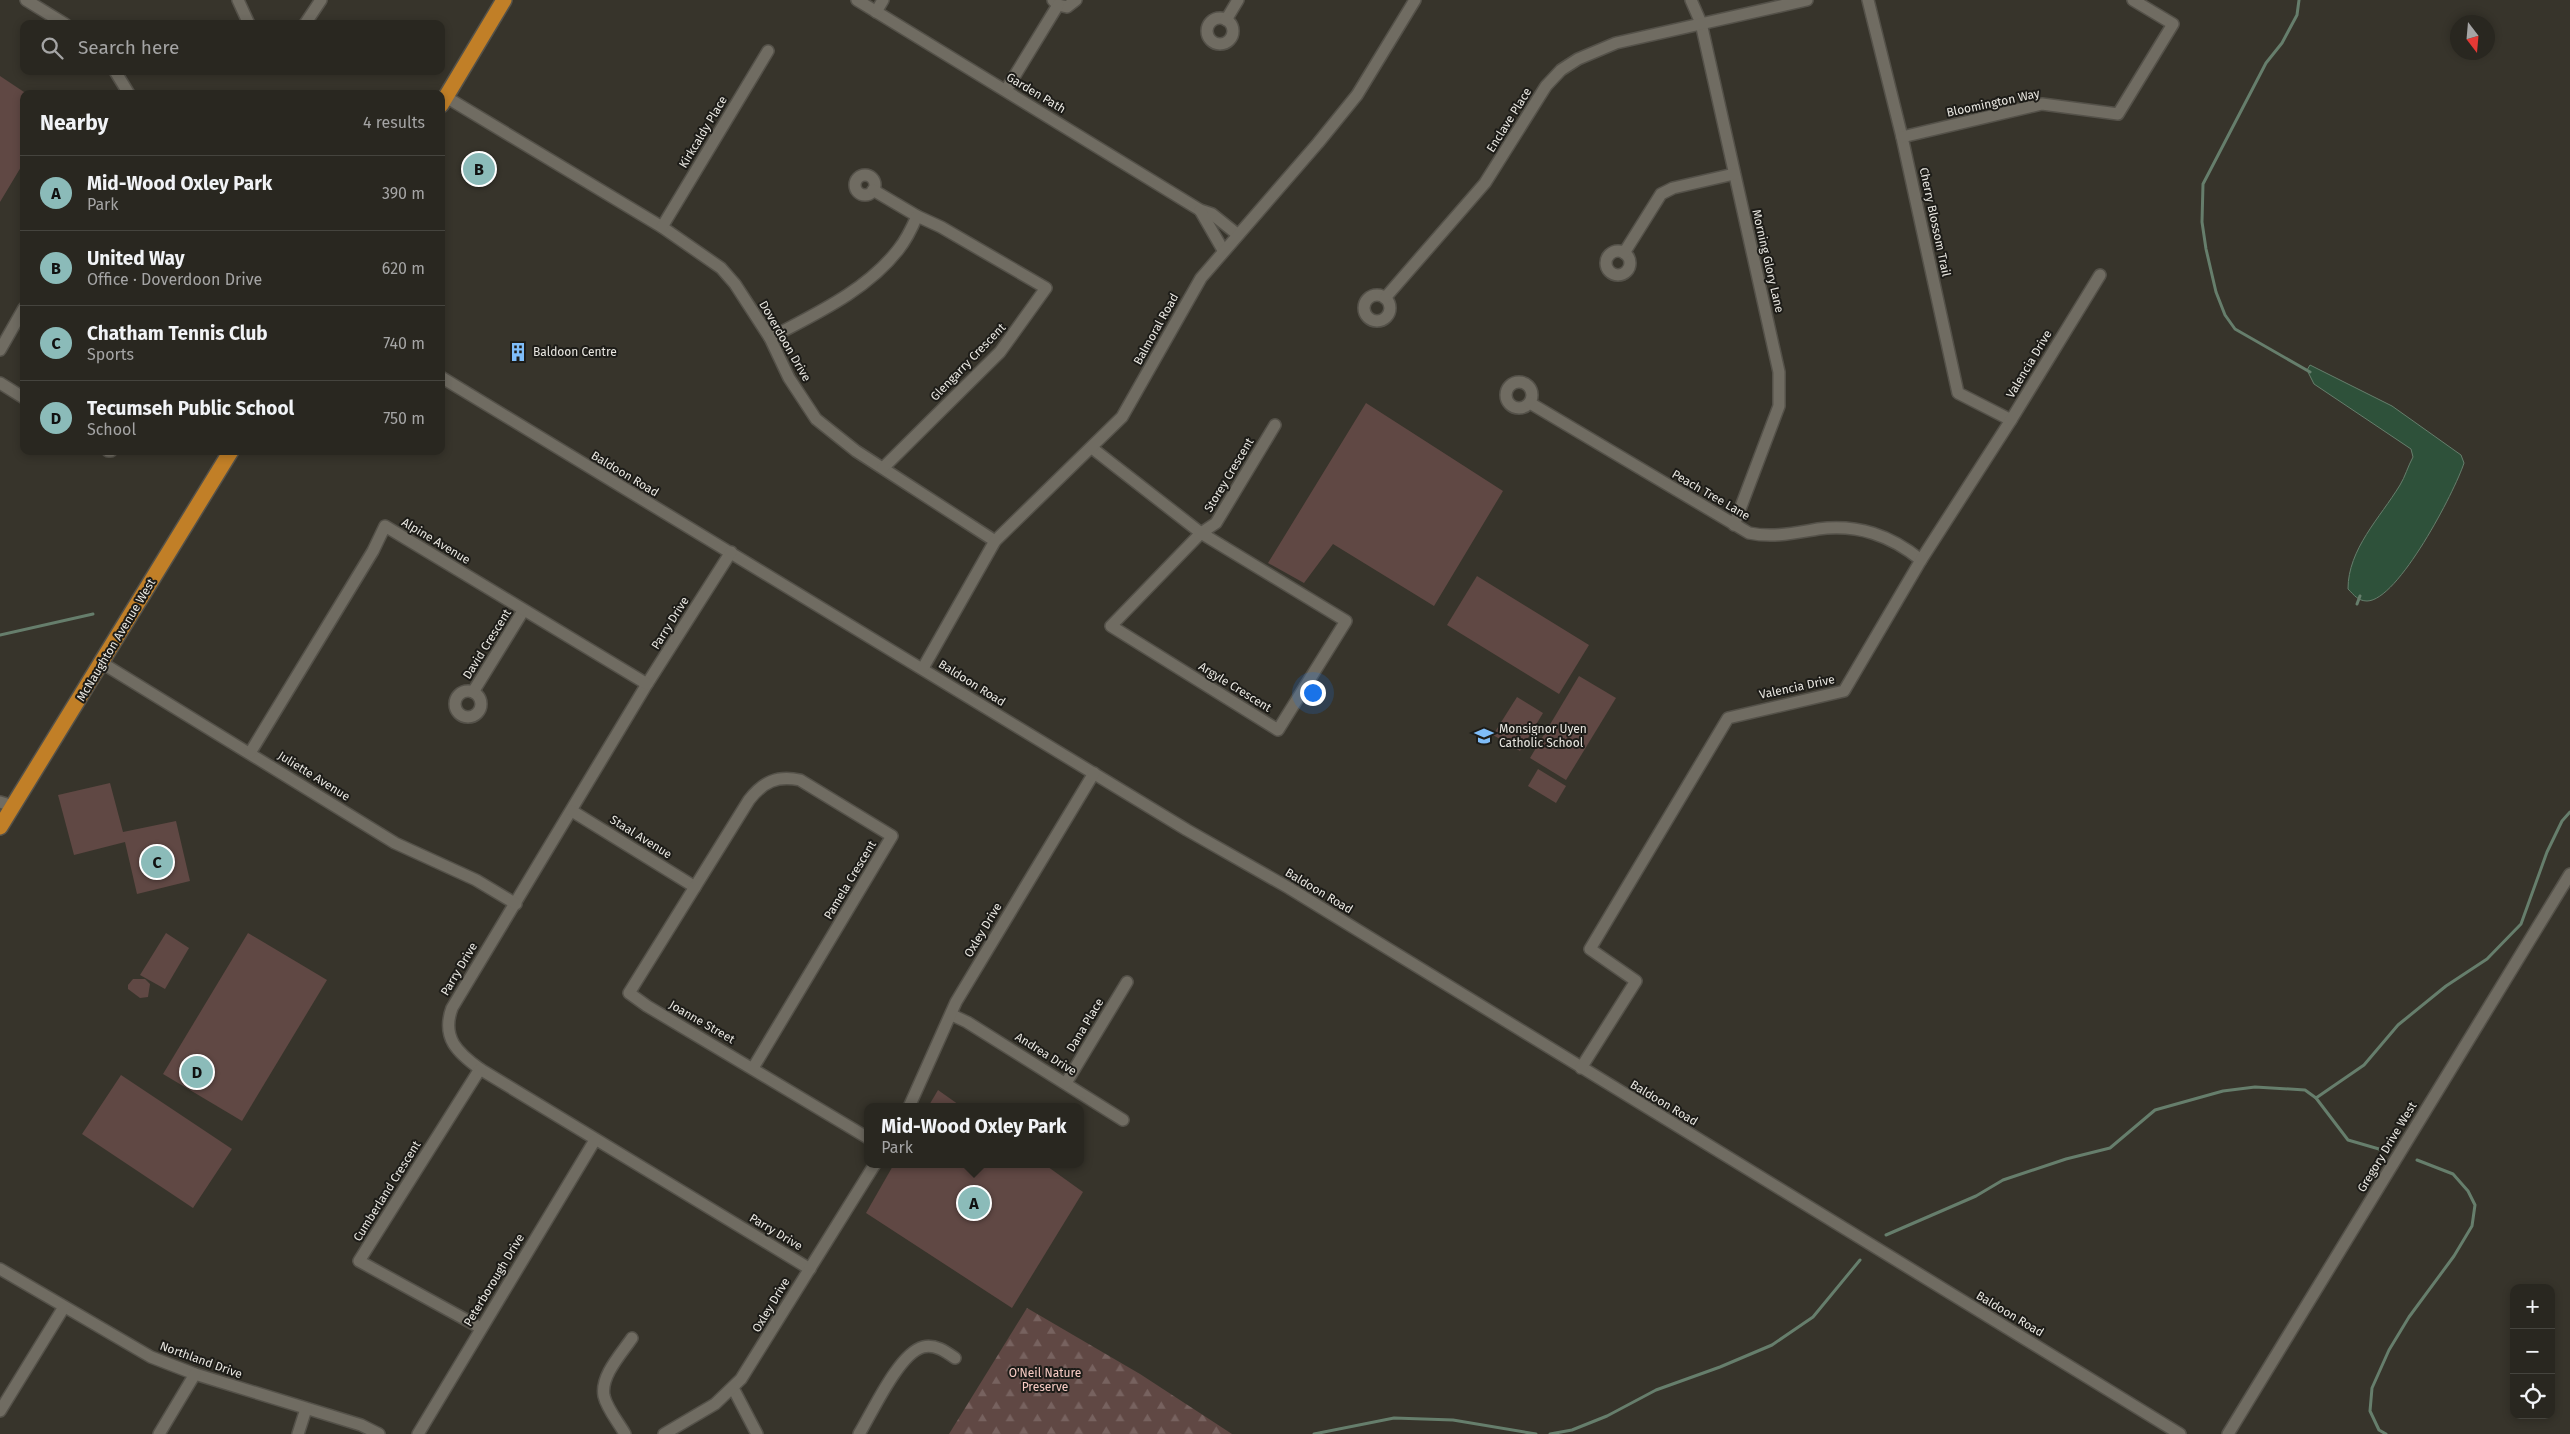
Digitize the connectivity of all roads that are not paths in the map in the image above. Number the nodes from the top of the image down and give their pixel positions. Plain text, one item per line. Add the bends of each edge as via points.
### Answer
1 (26, 0) edge
2 (238, 0) edge
3 (321, 0) edge
4 (504, 0) edge
5 (857, 0) edge
6 (883, 0) edge
7 (1076, 0) edge
8 (1238, 0) edge
9 (1415, 0) edge
10 (1691, 0) edge
11 (1807, 0) edge
12 (1868, 0) edge
13 (2133, 0) edge
14 (1056, 2) edge
15 (876, 12) junction
16 (58, 20) edge
17 (247, 20) edge
18 (308, 20) edge
19 (1226, 20) dead end
20 (1701, 23) junction
21 (768, 51) dead end
22 (117, 75) edge
23 (126, 90) edge
24 (1006, 90) junction
25 (445, 99) edge
26 (445, 102) edge
27 (1902, 137) junction
28 (1734, 174) junction
29 (873, 190) dead end
30 (1200, 210) junction
31 (918, 216) junction
32 (662, 226) junction
33 (1237, 234) junction
34 (1222, 250) junction
35 (1624, 253) dead end
36 (2100, 275) dead end
37 (1385, 298) dead end
38 (20, 315) edge
39 (770, 338) junction
40 (0, 350) edge
41 (445, 379) edge
42 (0, 383) edge
43 (20, 396) edge
44 (1530, 403) dead end
45 (2011, 420) junction
46 (1275, 425) dead end
47 (1092, 448) junction
48 (230, 455) edge
49 (883, 468) junction
50 (1734, 525) junction
51 (1201, 533) junction
52 (995, 541) junction
53 (731, 552) junction
54 (1921, 560) junction
55 (523, 611) junction
56 (102, 663) junction
57 (923, 668) junction
58 (647, 684) junction
59 (473, 692) dead end
60 (250, 753) junction
61 (1094, 773) junction
62 (6, 804) edge
63 (572, 811) junction
64 (0, 827) edge
65 (2570, 874) edge
66 (695, 887) junction
67 (516, 904) junction
68 (1127, 982) dead end
69 (952, 1015) junction
70 (753, 1068) junction
71 (1581, 1068) junction
72 (480, 1069) junction
73 (1066, 1083) junction
74 (911, 1103) edge
75 (1123, 1120) dead end
76 (864, 1136) edge
77 (596, 1140) junction
78 (873, 1168) edge
79 (0, 1269) edge
80 (810, 1269) junction
81 (64, 1307) junction
82 (481, 1328) junction
83 (632, 1338) dead end
84 (955, 1358) dead end
85 (195, 1374) junction
86 (733, 1388) junction
87 (306, 1408) junction
88 (0, 1411) edge
89 (159, 1434) edge
90 (298, 1434) edge
91 (379, 1434) edge
92 (418, 1434) edge
93 (625, 1434) edge
94 (664, 1434) edge
95 (756, 1434) edge
96 (859, 1434) edge
97 (2180, 1434) edge
98 (2228, 1434) edge

1 - 16 street
2 - 17 street
3 - 18 street
4 - 25 main road
5 - 15 street, Garden Path
6 - 15 street
7 - 14 street via 1067,6
8 - 19 street
9 - 33 street, Balmoral Road via 1356,95
10 - 20 street, Morning Glory Lane
11 - 20 street
12 - 27 street, Cherry Blossom Trail
13 - 27 street, Bloomington Way via 2172,24 2118,114 2042,104
14 - 24 street
15 - 24 street, Garden Path
20 - 28 street, Morning Glory Lane
20 - 37 street, Enclave Place via 1616,42 1594,50 1561,70 1546,86 1485,184
21 - 32 street, Kirkcaldy Place
22 - 23 street
24 - 30 street, Garden Path
26 - 32 street, Doverdoon Drive
27 - 45 street, Cherry Blossom Trail via 1958,393
28 - 35 street via 1673,188 1661,194
28 - 50 street, Morning Glory Lane via 1781,390 1774,422
29 - 31 street, Glengarry Crescent
30 - 33 street, Garden Path via 1212,214
30 - 34 street, Garden Path
31 - 39 street via 900,249 886,263 839,301
31 - 49 street, Glengarry Crescent via 1046,288 1000,352
32 - 39 street, Doverdoon Drive via 721,268
33 - 34 street, Balmoral Road
34 - 47 street, Balmoral Road via 1201,278 1122,417
36 - 45 street, Valencia Drive
38 - 40 street
39 - 49 street, Doverdoon Drive via 789,378 816,419
41 - 53 street, Baldoon Road
42 - 43 street
44 - 50 street, Peach Tree Lane
45 - 54 street, Valencia Drive
46 - 51 street, Storey Crescent via 1216,524
47 - 51 street, Argyle Crescent
47 - 52 street, Balmoral Road
48 - 56 main road, McNaughton Avenue West
49 - 52 street, Doverdoon Drive
50 - 54 street, Peach Tree Lane via 1749,533 1767,536 1843,527 1867,530 1903,546
51 - 51 street, Argyle Crescent via 1111,626 1278,730 1346,621
52 - 57 street, Balmoral Road
53 - 57 street, Baldoon Road
53 - 58 street, Parry Drive
54 - 71 street, Valencia Drive via 1844,691 1728,718 1590,949 1636,981
55 - 58 street, Alpine Avenue
55 - 59 street, David Crescent
55 - 60 street, Alpine Avenue via 385,526
56 - 60 street, Juliette Avenue
56 - 62 main road, McNaughton Avenue West
57 - 61 street, Baldoon Road
58 - 63 street, Parry Drive
60 - 67 street, Juliette Avenue via 395,843 476,880
61 - 69 street, Oxley Drive via 956,1002
61 - 71 street, Baldoon Road via 1289,888
62 - 64 main road, McNaughton Avenue West
63 - 66 street, Staal Avenue
63 - 67 street, Parry Drive
65 - 98 street, Gregory Drive West
66 - 70 street, Joanne Street via 630,993
66 - 70 street, Pamela Crescent via 749,800 758,788 769,781 786,777 800,780 892,836
67 - 72 street, Parry Drive via 449,1017 448,1035 452,1044 460,1055
68 - 73 street, Dana Place
69 - 73 street, Andrea Drive
69 - 74 street, Oxley Drive
70 - 76 street, Joanne Street
71 - 97 street, Baldoon Road
72 - 77 street, Parry Drive
72 - 82 street, Cumberland Crescent via 359,1261
73 - 75 street, Andrea Drive
77 - 80 street, Parry Drive
77 - 82 street, Peterborough Drive
78 - 80 street, Oxley Drive
79 - 81 street, Northland Drive
80 - 86 street, Oxley Drive via 749,1369
81 - 85 street, Northland Drive via 151,1357
81 - 88 street
82 - 92 street, Peterborough Drive
83 - 93 street via 604,1384 604,1396
84 - 96 street via 933,1347 924,1347 908,1355
85 - 87 street, Northland Drive
85 - 89 street
86 - 94 street, Oxley Drive via 709,1408
86 - 95 street
87 - 90 street
87 - 91 street, Northland Drive

